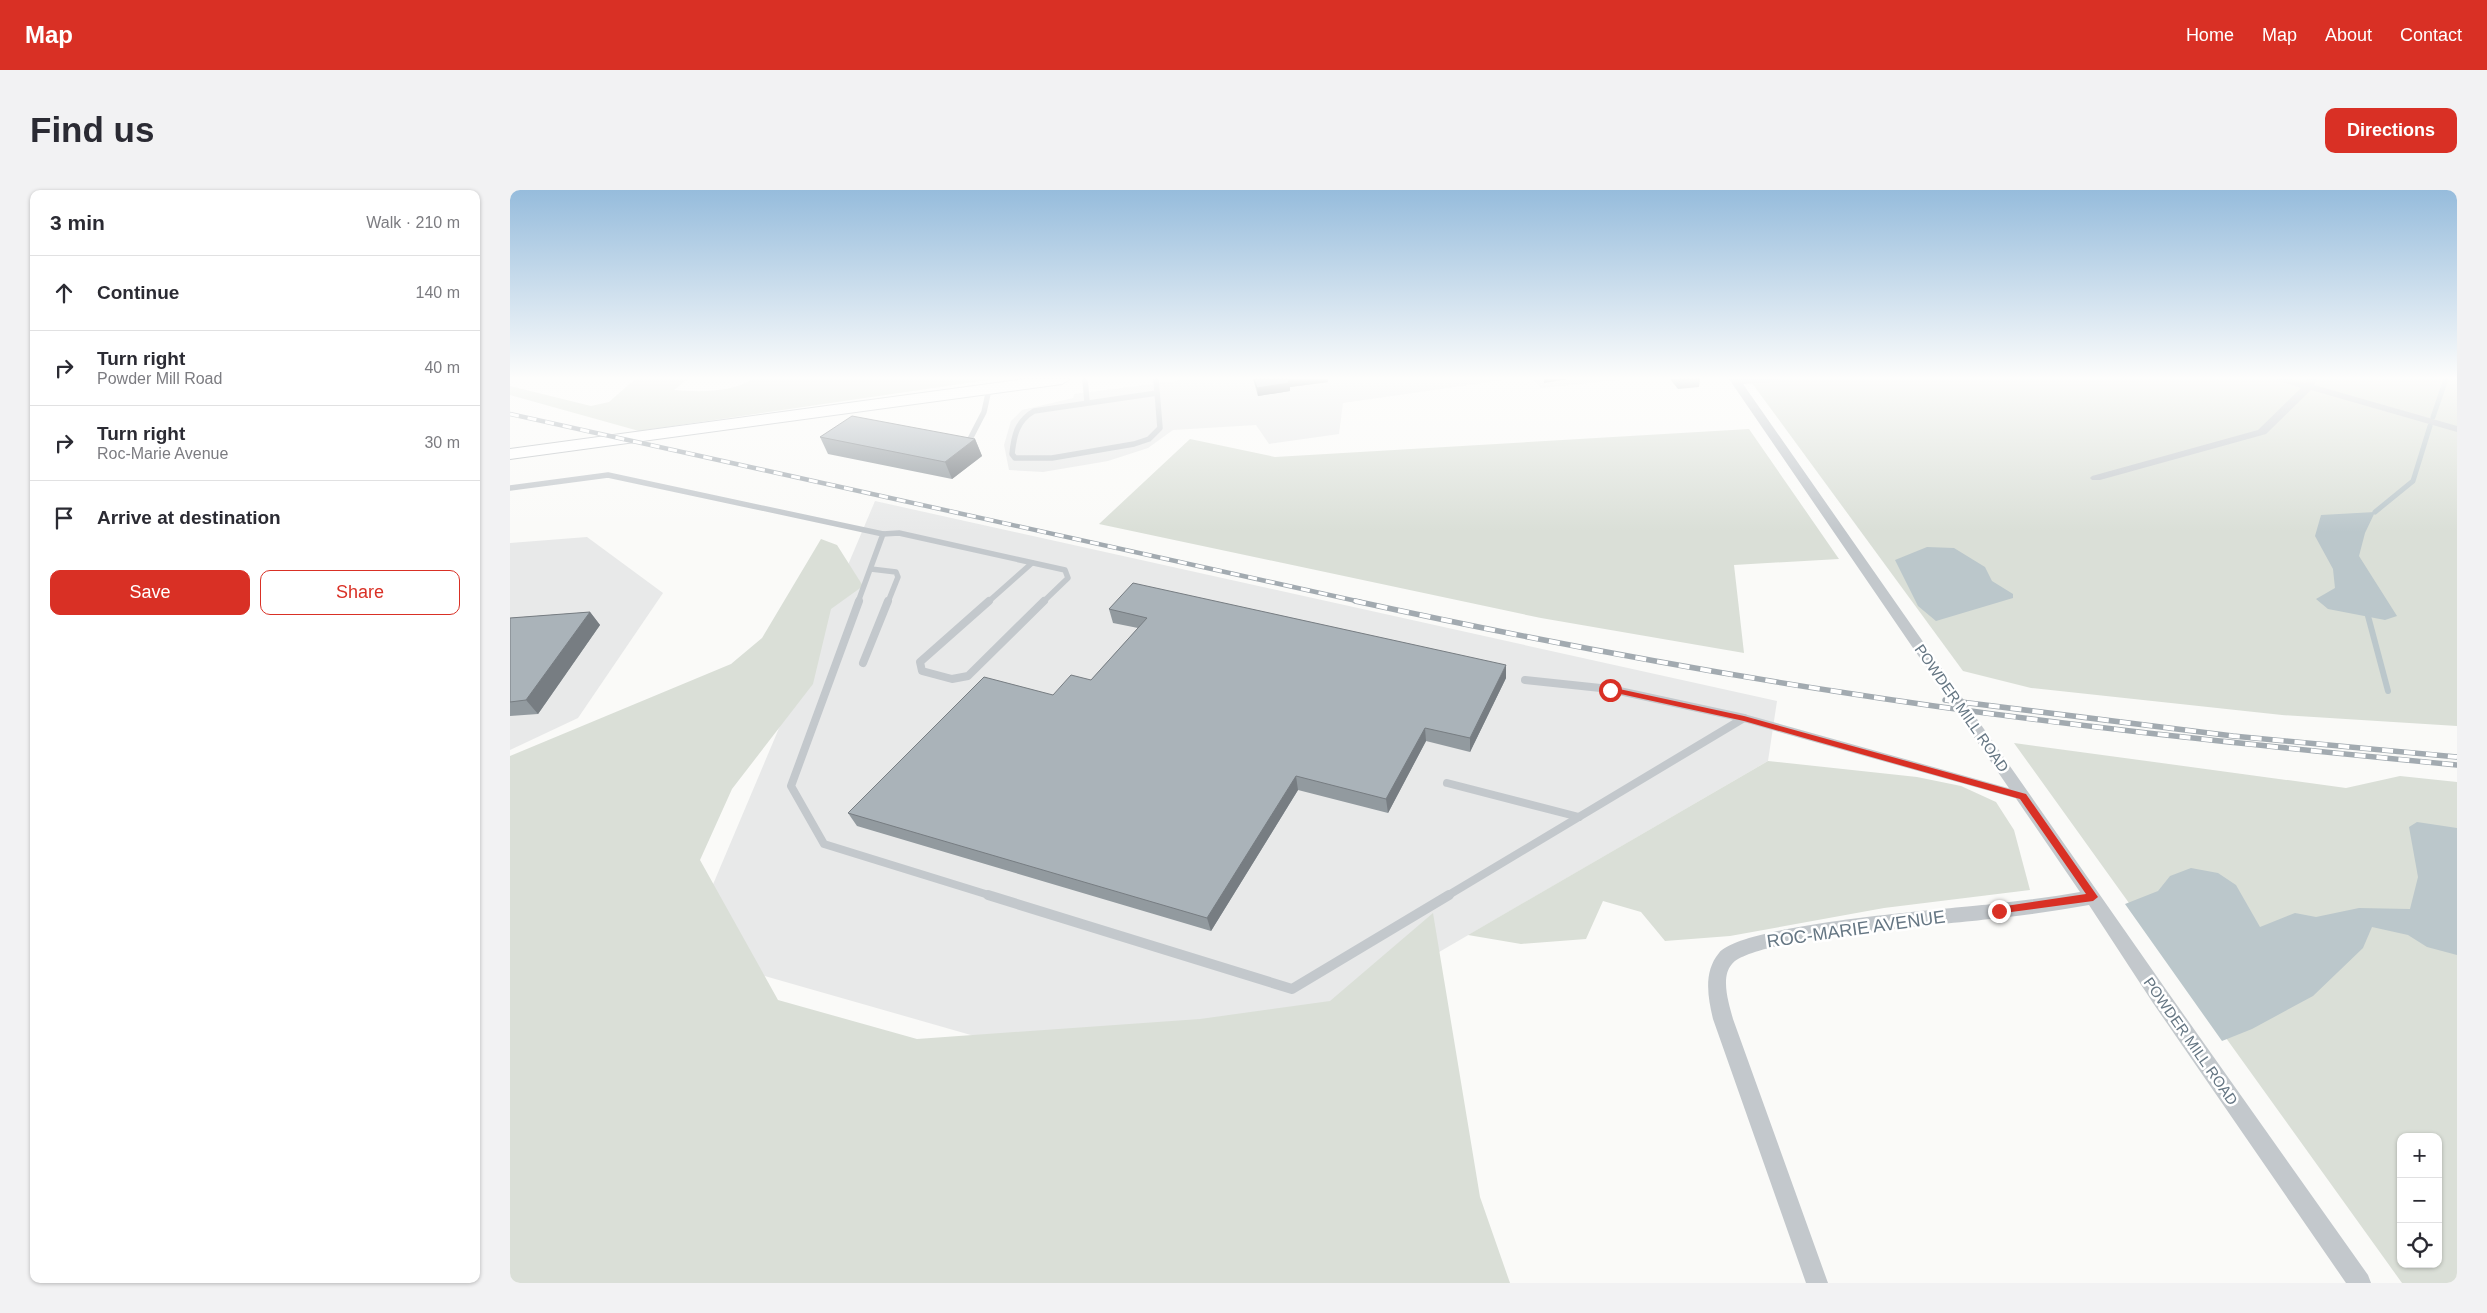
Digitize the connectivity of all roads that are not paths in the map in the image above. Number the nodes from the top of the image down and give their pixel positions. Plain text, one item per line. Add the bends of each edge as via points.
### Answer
1 (687, 430) edge
2 (975, 430) edge
3 (1015, 430) edge
4 (1158, 430) edge
5 (1770, 430) edge
6 (2264, 430) edge
7 (969, 441) edge
8 (510, 454) edge
9 (2096, 478) dead end
10 (510, 488) edge
11 (884, 534) junction
12 (1032, 563) junction
13 (871, 569) junction
14 (863, 663) dead end
15 (1525, 680) dead end
16 (1744, 718) junction
17 (1447, 783) dead end
18 (2023, 796) junction
19 (1579, 817) junction
20 (2093, 897) junction
21 (1817, 1283) edge
22 (2360, 1283) edge

1 - 8 main road
2 - 7 lane
3 - 4 lane via 1012,454 1015,458 1052,458 1134,444 1150,439
5 - 18 street, POWDER MILL ROAD
6 - 9 street
10 - 11 lane via 608,475
11 - 12 lane via 899,533
11 - 13 lane
12 - 12 lane via 1065,570 1068,578 968,676 952,679 922,671 920,662
13 - 14 lane via 896,572 898,576
13 - 19 lane via 791,786 824,844 1292,989
15 - 16 lane via 1610,690
16 - 18 lane
16 - 19 lane
17 - 19 lane
18 - 20 street, POWDER MILL ROAD
20 - 21 street, ROC-MARIE AVENUE via 1800,934 1754,943 1734,950 1726,958 1718,977 1717,990 1723,1020
20 - 22 street, POWDER MILL ROAD

